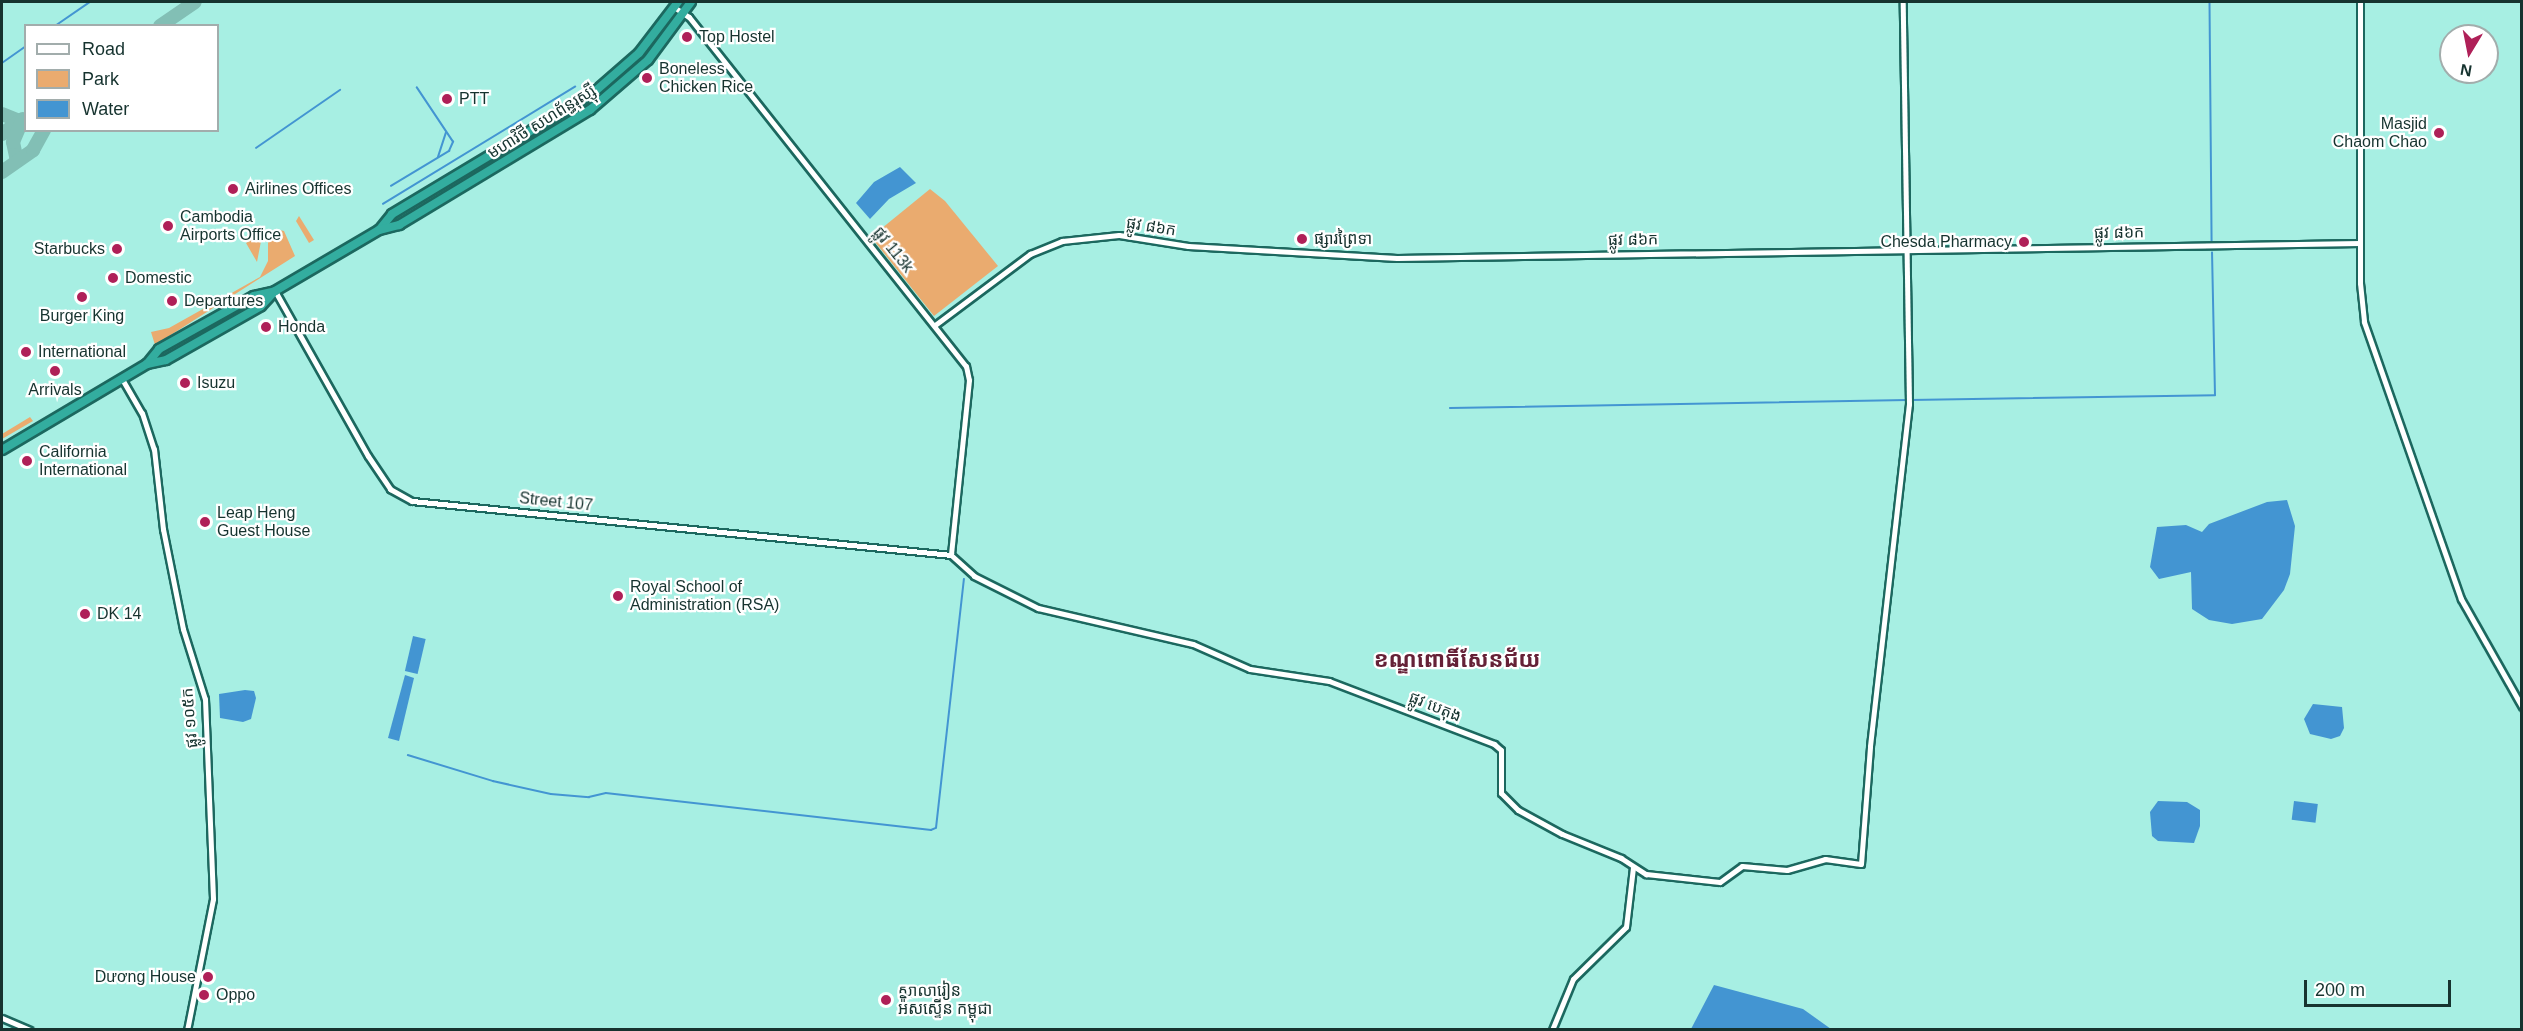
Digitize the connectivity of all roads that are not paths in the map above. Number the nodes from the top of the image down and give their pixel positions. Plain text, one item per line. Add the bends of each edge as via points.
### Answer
1 (691, 2) edge
2 (1903, 2) edge
3 (2360, 2) edge
4 (676, 4) edge
5 (684, 14) junction
6 (379, 230) junction
7 (2360, 243) junction
8 (1907, 250) junction
9 (275, 291) junction
10 (935, 325) junction
11 (147, 364) junction
12 (122, 379) junction
13 (2, 450) edge
14 (951, 555) junction
15 (2522, 708) edge
16 (1633, 867) junction
17 (2, 1018) edge
18 (30, 1029) edge
19 (187, 1029) edge
20 (1552, 1029) edge

1 - 5 highway, មហាវិថី សហព័ន្ធរុស្ស៊ី
2 - 8 street
3 - 7 street
4 - 5 street, ផ្លូវ 113k
4 - 6 highway, មហាវិថី សហព័ន្ធរុស្ស៊ី via 639,53 592,94 392,214
5 - 6 highway, មហាវិថី សហព័ន្ធរុស្ស៊ី via 648,60 590,110 399,225
5 - 10 street, ផ្លូវ 113k
6 - 9 highway, មហាវិថី សហព័ន្ធរុស្ស៊ី
7 - 8 street, ផ្លូវ ៨៦ក
7 - 15 street via 2364,322 2460,599
8 - 10 street, ផ្លូវ ៨៦ក via 1397,258 1188,246 1119,235 1092,237 1062,241 1030,254
8 - 16 street, ផ្លូវ បេតុង via 1909,400 1870,746 1861,864 1826,859 1787,870 1742,866 1715,882 1655,876
9 - 11 highway, មហាវិថី សហព័ន្ធរុស្ស៊ី via 261,306 193,345 166,360
9 - 11 highway, មហាវិថី សហព័ន្ធរុស្ស៊ី via 254,296 159,349
9 - 14 street, Street 107 via 368,456 390,489 412,501
10 - 14 street, ផ្លូវ 113k via 969,375
11 - 12 highway, មហាវិថី សហព័ន្ធរុស្ស៊ី
12 - 13 highway, មហាវិថី សហព័ន្ធរុស្ស៊ី
12 - 19 street, ផ្លូវ ១០៥ក via 142,413 154,449 163,529 178,607 205,699 213,899
14 - 16 street, ផ្លូវ បេតុង via 974,576 1038,608 1193,644 1250,669 1329,681 1494,744 1501,750 1501,793 1518,810
16 - 20 street via 1623,933 1573,979
17 - 18 street

